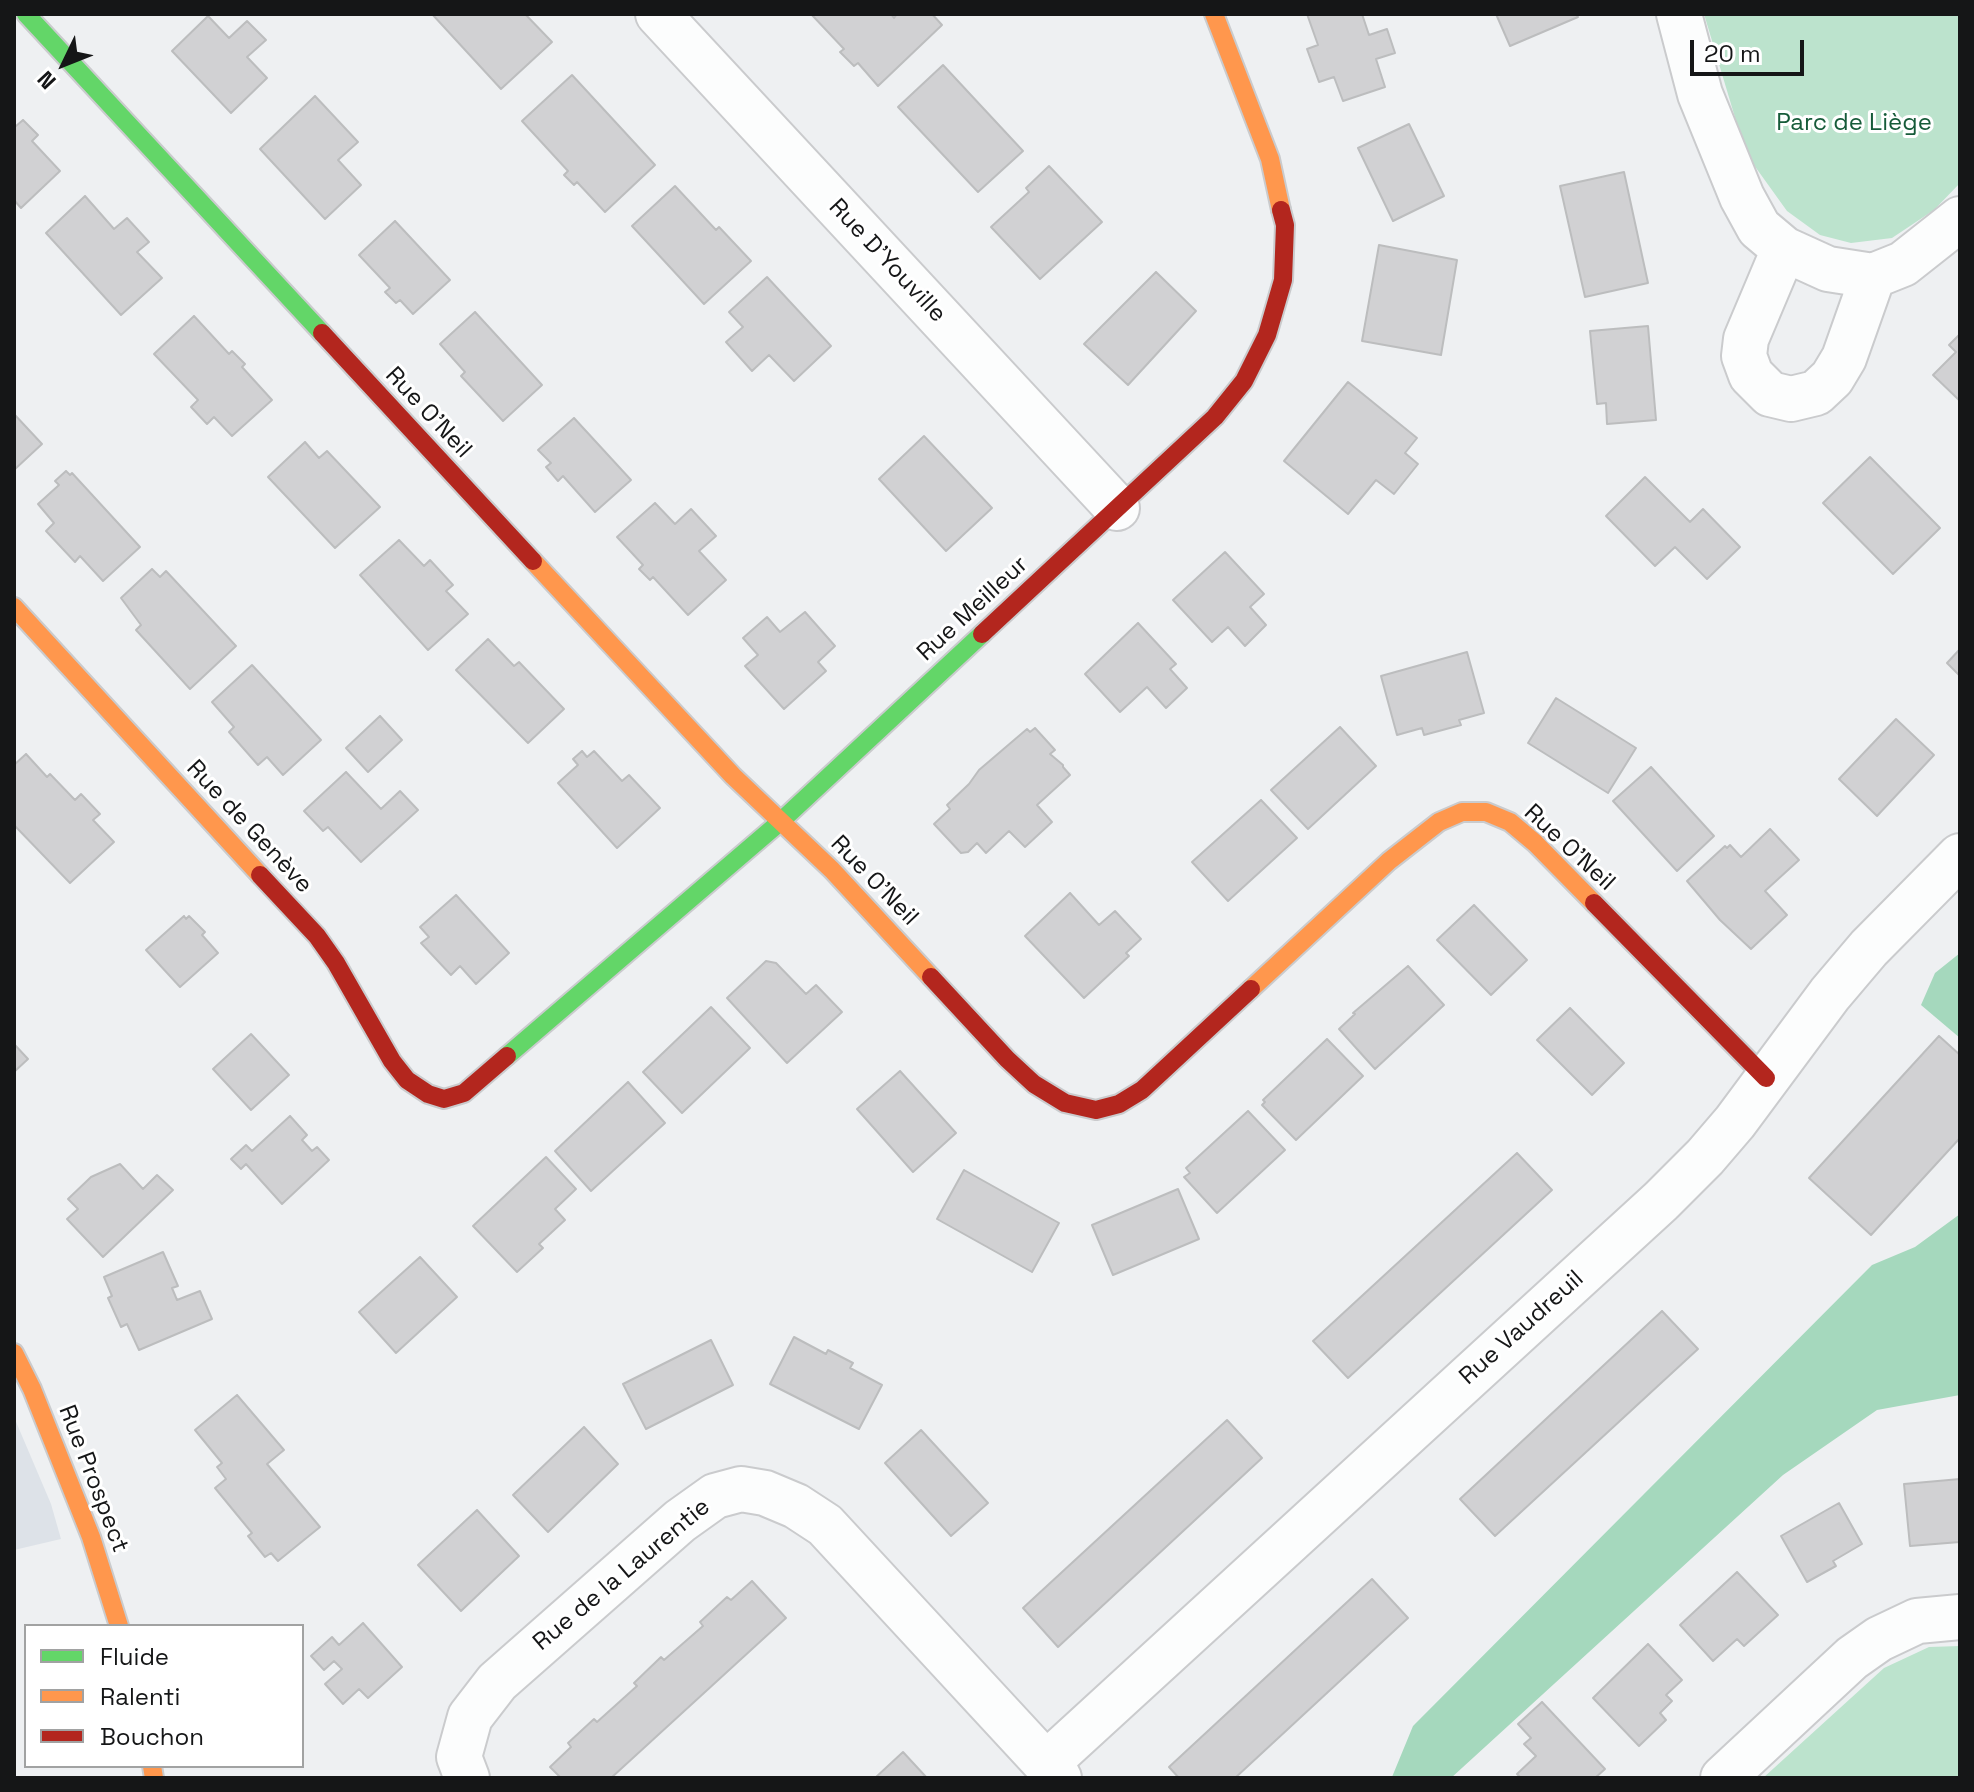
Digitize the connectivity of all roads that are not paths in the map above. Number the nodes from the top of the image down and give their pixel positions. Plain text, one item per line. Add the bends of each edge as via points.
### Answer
1 (26, 14) edge
2 (658, 14) edge
3 (1214, 14) edge
4 (1679, 14) edge
5 (1960, 219) edge
6 (1784, 249) junction
7 (1873, 276) junction
8 (1117, 508) junction
9 (14, 607) edge
10 (780, 822) junction
11 (1960, 856) edge
12 (1766, 1078) junction
13 (428, 1094) joint
14 (14, 1353) edge
15 (1960, 1617) edge
16 (118, 1624) edge
17 (463, 1768) edge
18 (1052, 1771) edge
19 (1723, 1778) edge

1 - 10 street, Rue O'Neil
2 - 8 street, Rue D'Youville
3 - 8 street, Rue Meilleur via 1270,159 1285,225 1283,280 1267,335 1244,381 1215,417
4 - 6 street via 1700,94 1742,197 1759,228
5 - 7 street via 1903,264
6 - 7 street via 1828,269
6 - 7 street via 1746,339 1744,356 1751,375 1770,394 1791,399 1816,393 1832,378
8 - 10 street, Rue Meilleur
9 - 13 street, Rue de Genève via 317,936 392,1061
10 - 12 street, Rue O'Neil via 832,870 1007,1059 1065,1103 1096,1110 1142,1090 1389,861 1439,822 1462,812 1486,812 1510,822 1535,843
10 - 13 street, Rue Meilleur via 464,1093 444,1099
11 - 12 street, Rue Vaudreuil via 1869,948
12 - 18 street, Rue Vaudreuil via 1705,1157 1661,1201
14 - 16 street, Rue Prospect via 91,1537
15 - 19 street via 1917,1621 1879,1639
17 - 18 street, Rue de la Laurentie via 470,1717 497,1682 680,1521 715,1496 741,1489 796,1506 825,1525

